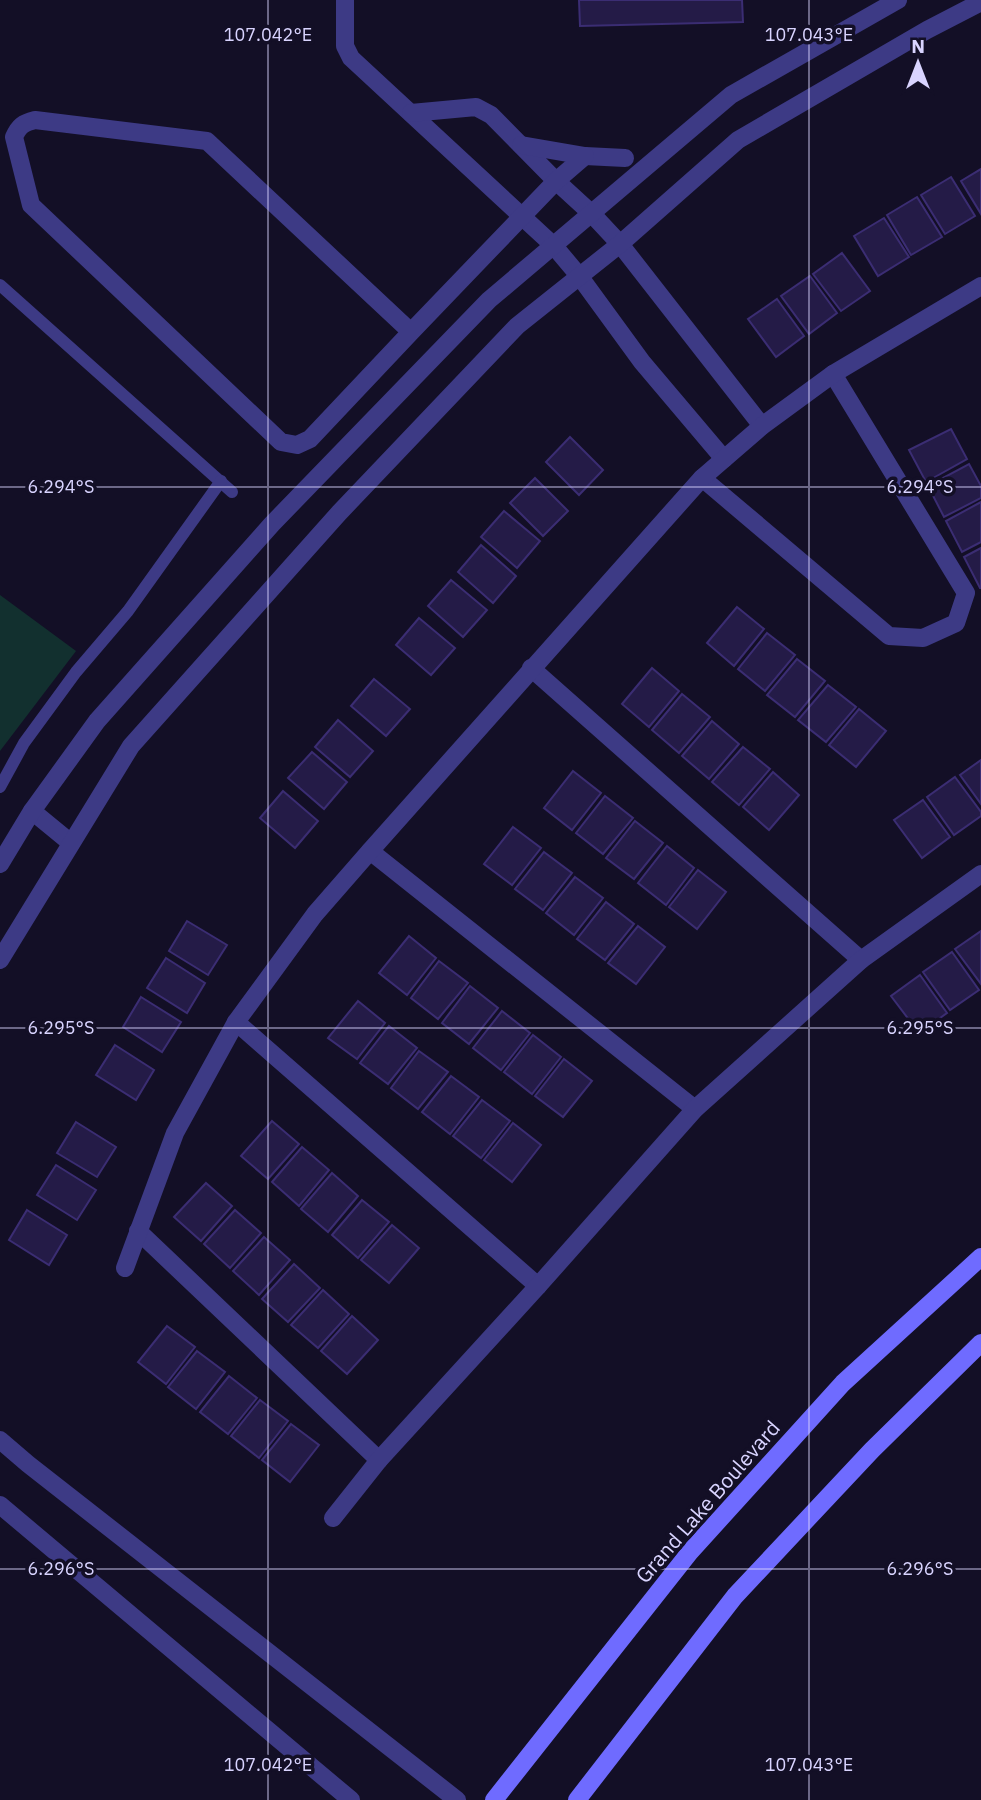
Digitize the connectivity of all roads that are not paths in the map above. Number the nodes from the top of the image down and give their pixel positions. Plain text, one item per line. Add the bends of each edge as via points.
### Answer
1 (345, 0) edge
2 (898, 0) edge
3 (981, 2) edge
4 (411, 113) junction
5 (521, 145) junction
6 (584, 156) junction
7 (625, 158) dead end
8 (556, 181) junction
9 (592, 214) junction
10 (522, 216) junction
11 (620, 244) junction
12 (554, 246) junction
13 (580, 277) junction
14 (0, 285) edge
15 (981, 286) edge
16 (411, 332) junction
17 (833, 374) junction
18 (762, 426) junction
19 (724, 459) junction
20 (702, 478) junction
21 (221, 481) junction
22 (232, 492) dead end
23 (531, 668) junction
24 (0, 787) edge
25 (32, 811) junction
26 (71, 843) junction
27 (370, 851) junction
28 (0, 864) edge
29 (981, 874) edge
30 (0, 960) edge
31 (861, 960) junction
32 (236, 1022) junction
33 (695, 1109) junction
34 (138, 1231) junction
35 (981, 1257) edge
36 (125, 1268) dead end
37 (538, 1286) junction
38 (981, 1343) edge
39 (0, 1440) edge
40 (379, 1460) junction
41 (0, 1505) edge
42 (333, 1518) dead end
43 (351, 1800) edge
44 (457, 1800) edge
45 (494, 1800) edge
46 (577, 1800) edge

1 - 4 street via 345,46 351,58
2 - 9 street via 731,95
3 - 11 street via 738,140
4 - 5 street via 476,107 491,115
4 - 10 street
5 - 6 street
5 - 8 street
6 - 7 street
6 - 8 street
8 - 9 street
8 - 10 street
9 - 11 street
9 - 12 street
10 - 12 street
10 - 16 street
11 - 13 street
11 - 18 street
12 - 13 street
12 - 25 street via 489,300 272,524 97,721
13 - 19 street via 642,362
13 - 26 street via 517,326 330,523 131,746
14 - 21 lane
15 - 17 street
16 - 16 street via 207,141 35,120 19,127 15,137 31,205 281,442 296,445 310,439
17 - 18 street
17 - 20 street via 966,593 956,623 923,638 889,636
18 - 19 street
19 - 20 street
20 - 23 street
21 - 22 lane
21 - 24 lane via 128,611 76,671 24,743
23 - 27 street
23 - 31 street
25 - 26 street
25 - 28 street
26 - 30 street
27 - 32 street via 316,914
27 - 33 street
29 - 31 street
31 - 33 street
32 - 34 street via 175,1132
32 - 37 street
33 - 37 street
34 - 36 street
34 - 40 street
35 - 45 street, Grand Lake Boulevard via 843,1383 690,1552
37 - 40 street
38 - 46 street via 872,1450 735,1596
39 - 44 street
40 - 42 street
41 - 43 street

